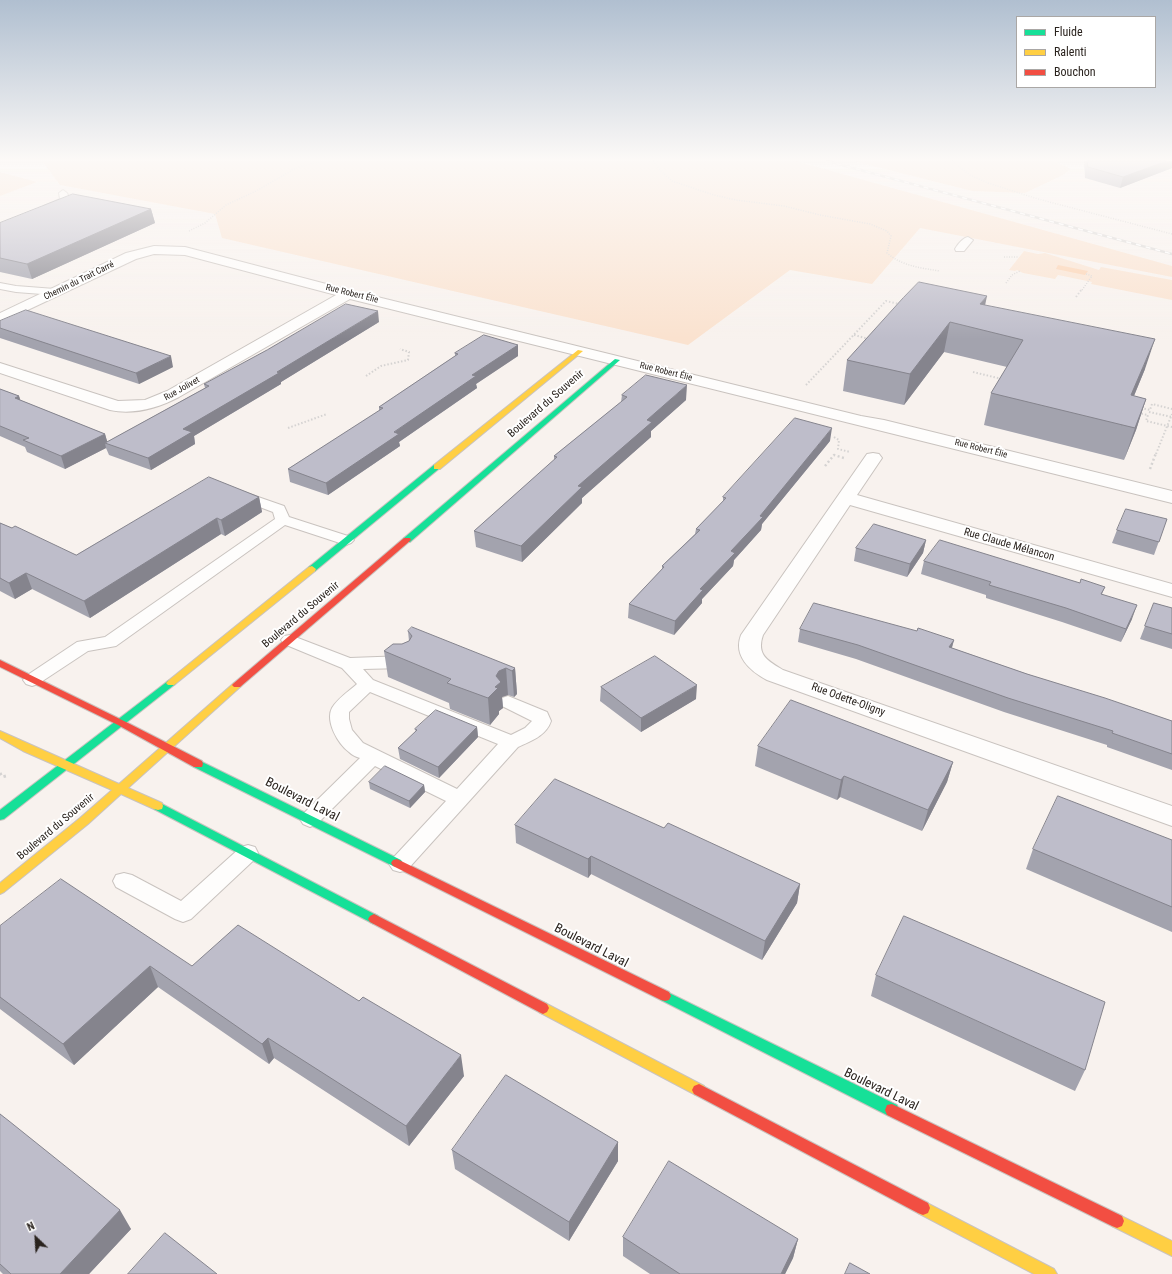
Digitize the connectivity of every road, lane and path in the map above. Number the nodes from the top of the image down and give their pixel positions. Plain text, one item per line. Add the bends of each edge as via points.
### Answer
1 (209, 220) edge
2 (859, 220) edge
3 (1120, 220) edge
4 (188, 232) dead end
5 (1172, 234) edge
6 (968, 240) dead end
7 (960, 249) dead end
8 (160, 250) joint
9 (1004, 257) dead end
10 (1019, 257) dead end
11 (940, 271) dead end
12 (1020, 271) dead end
13 (1086, 274) dead end
14 (1088, 282) junction
15 (1006, 283) dead end
16 (1092, 283) dead end
17 (0, 286) edge
18 (55, 292) junction
19 (348, 294) junction
20 (1076, 297) dead end
21 (899, 304) edge
22 (0, 319) edge
23 (854, 335) junction
24 (874, 340) edge
25 (400, 349) dead end
26 (580, 351) junction
27 (617, 360) junction
28 (0, 368) edge
29 (973, 372) dead end
30 (366, 376) dead end
31 (1002, 379) edge
32 (806, 385) dead end
33 (1135, 406) edge
34 (1172, 409) edge
35 (1132, 411) edge
36 (1149, 412) junction
37 (327, 414) dead end
38 (1172, 414) edge
39 (1171, 417) edge
40 (1167, 425) junction
41 (1172, 427) edge
42 (288, 428) dead end
43 (833, 436) edge
44 (864, 456) joint
45 (846, 458) dead end
46 (825, 466) dead end
47 (1150, 469) dead end
48 (228, 491) edge
49 (846, 498) junction
50 (1172, 498) edge
51 (283, 520) junction
52 (346, 540) junction
53 (1172, 592) edge
54 (290, 640) junction
55 (405, 662) edge
56 (0, 663) edge
57 (348, 664) junction
58 (32, 680) junction
59 (367, 684) junction
60 (508, 702) dead end
61 (121, 723) junction
62 (0, 734) edge
63 (511, 742) junction
64 (165, 747) junction
65 (373, 757) junction
66 (66, 765) junction
67 (120, 789) junction
68 (460, 799) junction
69 (0, 816) edge
70 (1172, 816) edge
71 (310, 819) junction
72 (248, 853) junction
73 (400, 864) junction
74 (124, 881) dead end
75 (0, 889) edge
76 (1172, 1249) edge
77 (1049, 1274) edge

1 - 4 path
2 - 11 path via 889,232 892,240 888,244 887,253 892,258 910,266
3 - 5 path
6 - 7 lane
8 - 18 street, Chemin du Trait Carré via 131,256
8 - 19 street, Rue Robert Élie via 189,252
9 - 10 path
12 - 15 path via 1012,275
13 - 14 path via 1092,276
14 - 16 path
14 - 20 path
17 - 18 lane
18 - 22 street, Chemin du Trait Carré
19 - 26 street, Rue Robert Élie
19 - 28 street, Rue Jolivet via 173,394 150,404 116,406
21 - 23 path via 886,301
23 - 24 path
23 - 32 path
25 - 30 path via 410,352 408,360 381,366
26 - 27 street, Rue Robert Élie
26 - 52 street, Boulevard du Souvenir
27 - 50 street, Rue Robert Élie
27 - 54 street, Boulevard du Souvenir
29 - 31 path
33 - 36 path
34 - 36 path via 1152,404
35 - 36 path
36 - 39 path
36 - 40 path via 1146,421
37 - 42 path
38 - 39 path
39 - 40 path
40 - 41 path
40 - 47 path
43 - 44 path via 839,440 838,449
44 - 49 street, Rue Odette-Oligny
45 - 46 path via 834,455
48 - 51 lane via 279,509
49 - 53 street, Rue Claude Mélancon
49 - 70 street, Rue Odette-Oligny via 752,635 750,651 756,662 775,675
51 - 52 lane
51 - 58 lane via 110,642 83,646
52 - 61 street, Boulevard du Souvenir
54 - 57 lane
54 - 64 street, Boulevard du Souvenir
55 - 57 lane
56 - 58 street, Boulevard Laval
57 - 59 lane
58 - 61 street, Boulevard Laval
59 - 63 lane
59 - 65 lane via 338,715 351,744
60 - 63 lane via 542,719 534,731
61 - 64 street, Boulevard Laval
61 - 66 street, Boulevard du Souvenir
62 - 66 street
63 - 68 lane
64 - 67 street, Boulevard du Souvenir
64 - 71 street, Boulevard Laval
65 - 68 lane
65 - 71 lane
66 - 67 street
66 - 69 street, Boulevard du Souvenir
67 - 72 street
67 - 75 street, Boulevard du Souvenir
68 - 73 lane
71 - 73 street, Boulevard Laval
72 - 74 lane via 183,913
72 - 77 street
73 - 76 street, Boulevard Laval

